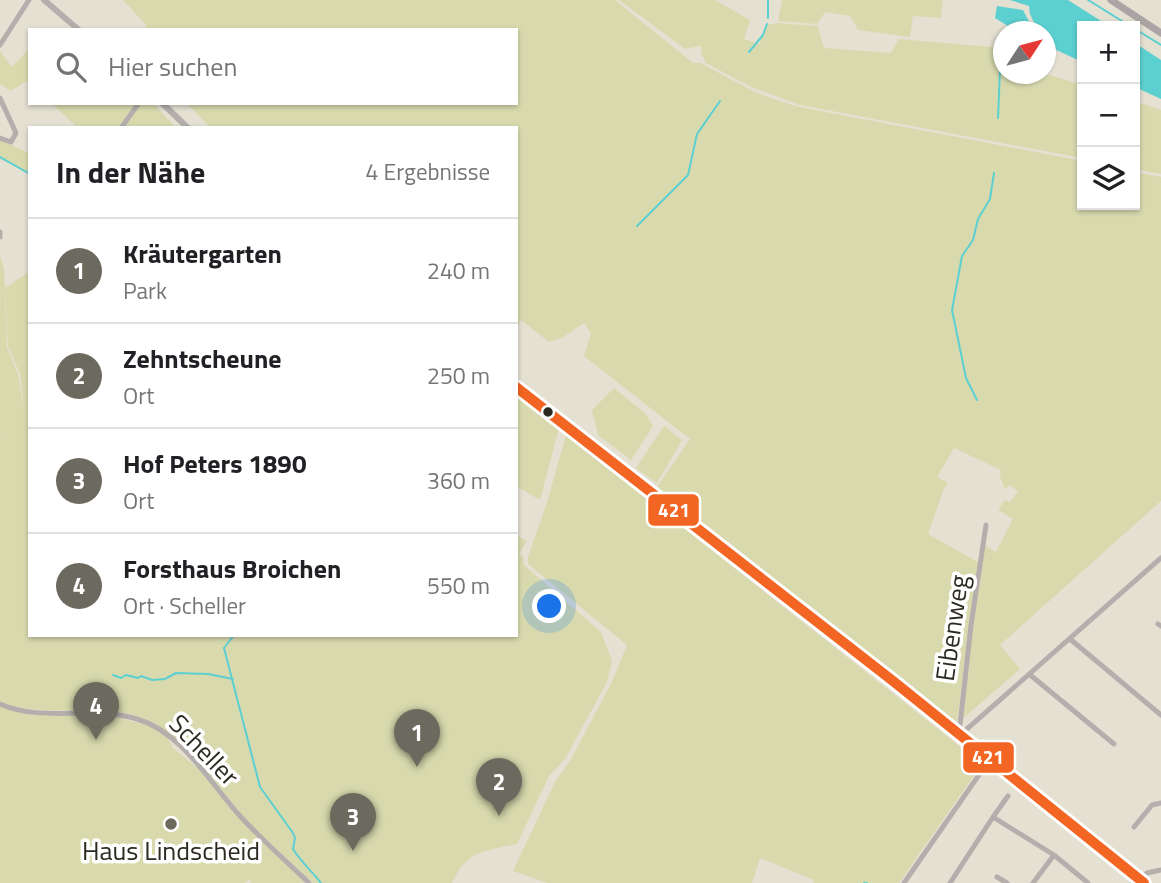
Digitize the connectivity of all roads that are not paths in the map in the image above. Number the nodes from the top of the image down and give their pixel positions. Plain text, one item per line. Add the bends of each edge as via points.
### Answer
1 (29, 0) edge
2 (44, 0) edge
3 (1111, 0) edge
4 (77, 28) edge
5 (1161, 33) edge
6 (0, 45) edge
7 (0, 98) edge
8 (138, 105) edge
9 (164, 105) edge
10 (122, 126) edge
11 (186, 126) edge
12 (0, 138) edge
13 (518, 389) edge
14 (986, 525) dead end
15 (1160, 561) edge
16 (1070, 639) junction
17 (1029, 674) junction
18 (0, 704) edge
19 (1161, 715) edge
20 (959, 736) junction
21 (1114, 744) dead end
22 (990, 759) junction
23 (1008, 796) dead end
24 (1161, 803) edge
25 (993, 817) junction
26 (1134, 827) dead end
27 (1054, 855) junction
28 (1161, 870) edge
29 (997, 877) dead end
30 (1138, 882) edge
31 (309, 883) edge
32 (904, 883) edge
33 (950, 883) edge
34 (1007, 883) edge
35 (1033, 883) edge
36 (1088, 883) edge

1 - 6 street
2 - 4 street
3 - 5 main road
7 - 12 street via 16,132 11,142
8 - 10 street
9 - 11 street
13 - 20 street
14 - 20 street, Eibenweg
15 - 16 street
16 - 17 street
16 - 19 street
17 - 20 street
17 - 21 street
18 - 31 street, Scheller via 32,714 104,712 152,724 186,752 242,818
20 - 22 street
22 - 30 street
22 - 32 street
23 - 25 street
24 - 26 street via 1152,805
25 - 27 street
25 - 33 street
27 - 35 street
27 - 36 street
28 - 30 street via 1147,873
29 - 34 street

